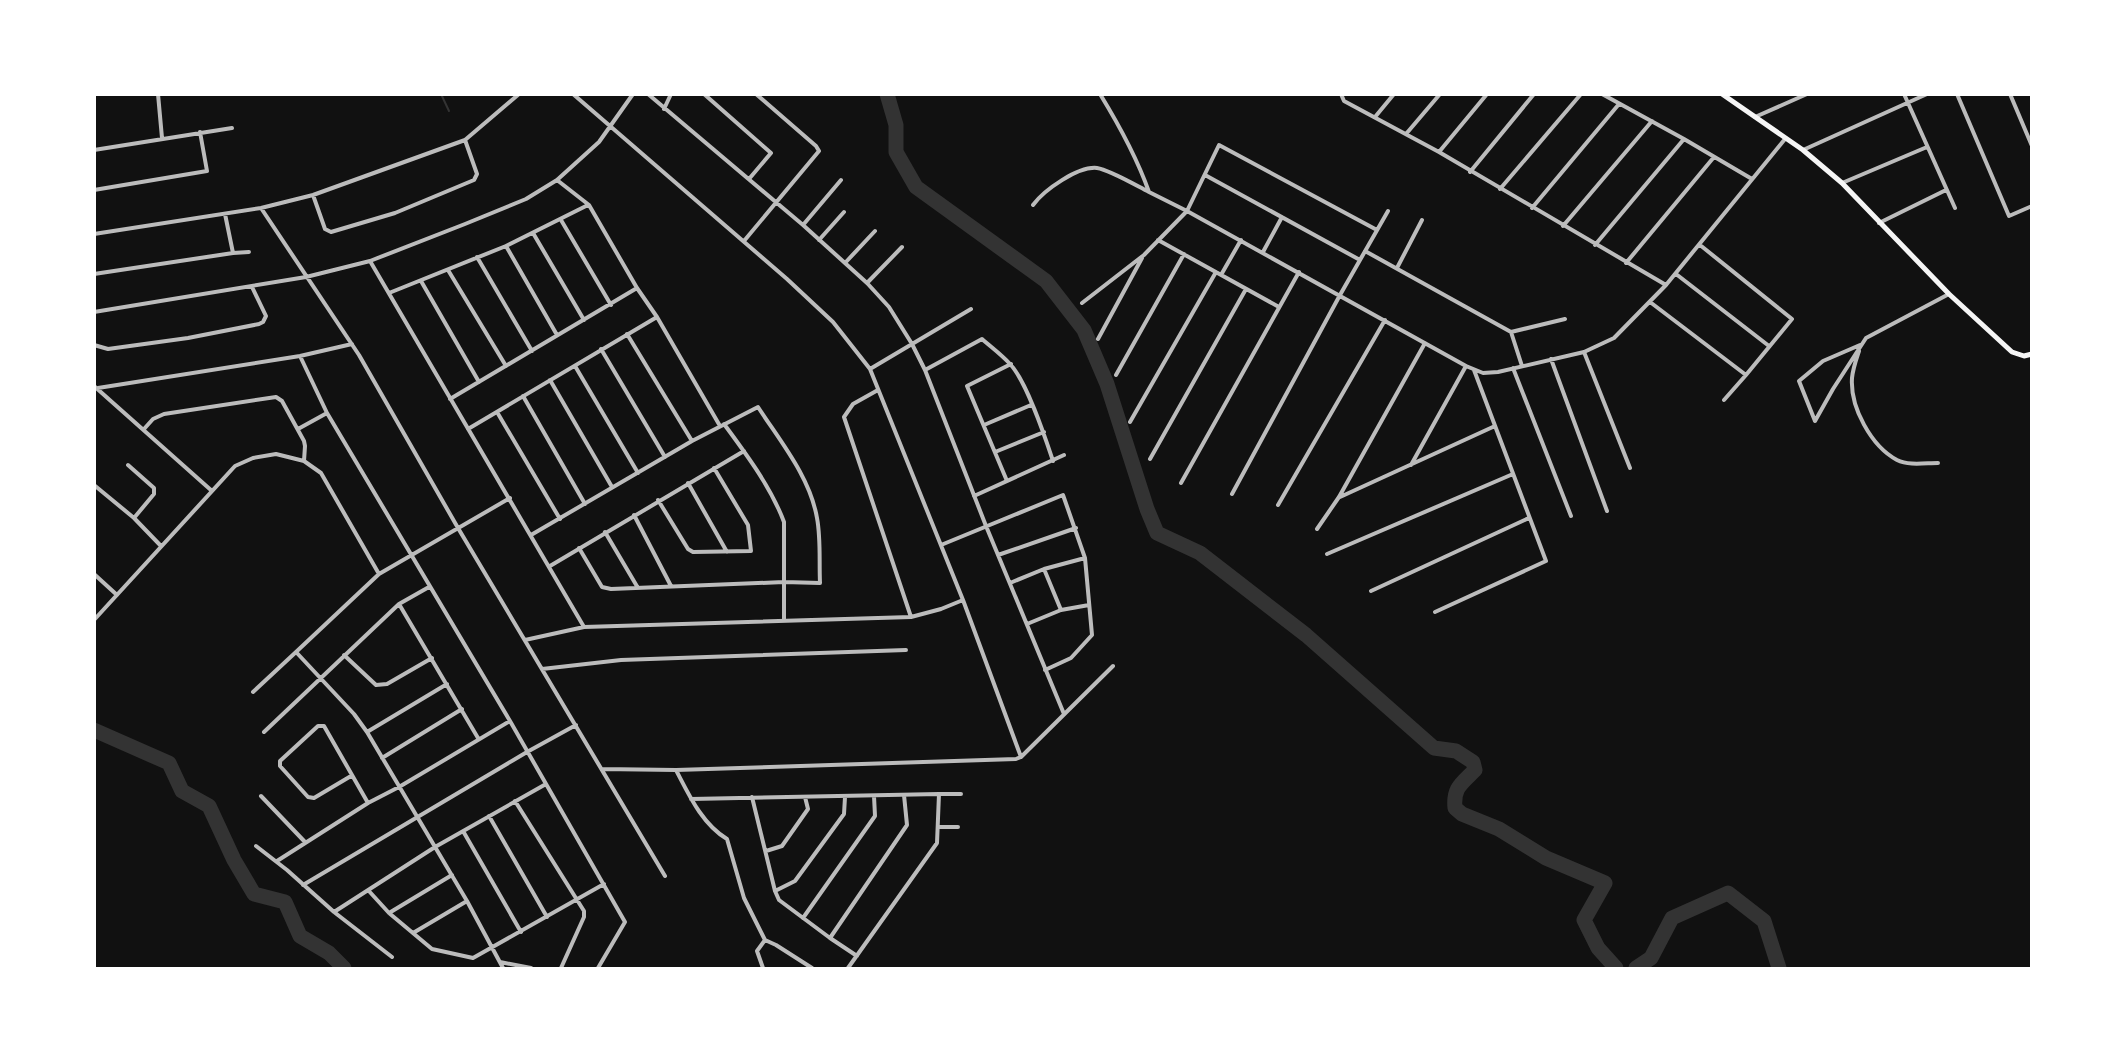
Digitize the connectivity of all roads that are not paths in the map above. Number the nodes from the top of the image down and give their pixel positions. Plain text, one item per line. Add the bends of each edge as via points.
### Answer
1 (158, 94) edge
2 (519, 94) edge
3 (573, 94) edge
4 (633, 94) edge
5 (648, 94) edge
6 (672, 94) edge
7 (704, 94) edge
8 (756, 94) edge
9 (1100, 94) edge
10 (1394, 94) edge
11 (1440, 94) edge
12 (1487, 94) edge
13 (1534, 94) edge
14 (1581, 94) edge
15 (1602, 94) edge
16 (1722, 94) edge
17 (1806, 94) edge
18 (1904, 94) edge
19 (1927, 94) edge
20 (1957, 94) edge
21 (2010, 94) edge
22 (1341, 95) edge
23 (1907, 103) junction
24 (1619, 104) junction
25 (664, 109) junction
26 (1375, 117) junction
27 (1754, 117) junction
28 (1652, 121) junction
29 (609, 127) junction
30 (232, 128) dead end
31 (200, 132) junction
32 (1406, 134) junction
33 (162, 138) junction
34 (1684, 139) junction
35 (1785, 139) junction
36 (465, 140) junction
37 (2031, 146) edge
38 (1927, 147) junction
39 (94, 150) edge
40 (1803, 150) junction
41 (1438, 152) junction
42 (1714, 157) junction
43 (1470, 172) junction
44 (1205, 175) junction
45 (748, 179) junction
46 (1752, 179) junction
47 (557, 180) junction
48 (841, 180) dead end
49 (1842, 183) junction
50 (1500, 189) junction
51 (94, 190) edge
52 (1946, 190) junction
53 (1149, 192) junction
54 (314, 195) junction
55 (776, 203) junction
56 (589, 205) junction
57 (1033, 205) dead end
58 (2031, 206) edge
59 (261, 208) junction
60 (1532, 208) junction
61 (1955, 208) dead end
62 (1188, 211) junction
63 (1388, 211) dead end
64 (844, 212) dead end
65 (225, 214) junction
66 (1282, 217) junction
67 (561, 220) junction
68 (1422, 220) dead end
69 (1879, 223) junction
70 (803, 225) junction
71 (1563, 226) junction
72 (1377, 230) junction
73 (875, 231) dead end
74 (533, 233) junction
75 (94, 234) edge
76 (819, 240) junction
77 (1158, 240) junction
78 (1241, 240) junction
79 (744, 242) junction
80 (1595, 245) junction
81 (1700, 245) junction
82 (506, 246) junction
83 (902, 247) dead end
84 (1365, 251) junction
85 (249, 252) dead end
86 (1263, 252) junction
87 (233, 253) junction
88 (1184, 254) junction
89 (1144, 255) junction
90 (477, 257) junction
91 (1360, 260) junction
92 (370, 261) junction
93 (845, 263) junction
94 (1626, 263) junction
95 (1397, 268) junction
96 (448, 270) junction
97 (1215, 272) junction
98 (1299, 272) junction
99 (94, 274) edge
100 (1676, 274) junction
101 (1221, 275) junction
102 (306, 277) junction
103 (421, 281) junction
104 (867, 283) junction
105 (1666, 285) junction
106 (252, 287) junction
107 (637, 288) junction
108 (1246, 289) junction
109 (389, 293) junction
110 (1949, 294) junction
111 (1340, 295) junction
112 (1650, 302) junction
113 (1082, 303) dead end
114 (611, 305) junction
115 (1279, 307) junction
116 (971, 309) dead end
117 (94, 312) edge
118 (657, 317) junction
119 (1564, 319) dead end
120 (584, 320) junction
121 (1385, 320) junction
122 (1511, 332) junction
123 (627, 334) junction
124 (557, 335) junction
125 (1098, 339) dead end
126 (1425, 343) junction
127 (352, 344) junction
128 (912, 344) junction
129 (1861, 344) junction
130 (94, 345) edge
131 (1769, 346) junction
132 (601, 349) junction
133 (532, 351) junction
134 (1584, 352) junction
135 (2031, 354) edge
136 (300, 356) junction
137 (1551, 359) junction
138 (1011, 364) junction
139 (506, 366) junction
140 (575, 366) junction
141 (1466, 366) junction
142 (1522, 366) junction
143 (1513, 368) junction
144 (870, 369) junction
145 (926, 370) junction
146 (1474, 370) junction
147 (1116, 375) dead end
148 (1746, 375) junction
149 (550, 380) junction
150 (479, 381) junction
151 (96, 387) edge
152 (878, 390) junction
153 (523, 396) junction
154 (450, 399) junction
155 (1724, 400) dead end
156 (1031, 405) junction
157 (497, 412) junction
158 (327, 413) junction
159 (1130, 422) dead end
160 (722, 425) junction
161 (984, 425) junction
162 (1495, 426) junction
163 (144, 429) junction
164 (298, 429) junction
165 (468, 429) junction
166 (1044, 432) junction
167 (692, 441) junction
168 (744, 451) junction
169 (995, 452) junction
170 (1064, 455) dead end
171 (665, 457) junction
172 (1150, 459) dead end
173 (304, 461) junction
174 (1053, 461) junction
175 (1938, 463) dead end
176 (129, 465) dead end
177 (1411, 465) junction
178 (714, 468) junction
179 (1630, 468) dead end
180 (638, 473) junction
181 (1513, 474) junction
182 (1007, 481) junction
183 (688, 483) junction
184 (1181, 483) dead end
185 (94, 485) edge
186 (612, 487) junction
187 (212, 491) junction
188 (1232, 494) dead end
189 (974, 496) junction
190 (1339, 497) junction
191 (510, 498) junction
192 (658, 500) junction
193 (585, 504) junction
194 (1278, 505) dead end
195 (1607, 511) dead end
196 (634, 515) junction
197 (1571, 516) dead end
198 (134, 518) junction
199 (1529, 518) junction
200 (560, 519) junction
201 (986, 526) junction
202 (458, 528) junction
203 (1076, 528) junction
204 (1317, 529) dead end
205 (605, 532) junction
206 (531, 535) junction
207 (941, 545) junction
208 (161, 546) junction
209 (579, 548) junction
210 (727, 552) junction
211 (1327, 554) dead end
212 (998, 555) junction
213 (411, 556) junction
214 (1085, 558) junction
215 (550, 566) junction
216 (1044, 569) junction
217 (94, 574) edge
218 (379, 574) junction
219 (784, 582) junction
220 (1010, 583) junction
221 (671, 585) junction
222 (429, 587) junction
223 (638, 588) junction
224 (1371, 591) dead end
225 (117, 595) junction
226 (963, 600) junction
227 (399, 604) junction
228 (1089, 605) junction
229 (1061, 610) junction
230 (1436, 612) dead end
231 (911, 616) junction
232 (94, 620) edge
233 (784, 620) junction
234 (1027, 624) junction
235 (585, 627) junction
236 (525, 640) junction
237 (906, 650) dead end
238 (296, 652) junction
239 (344, 655) junction
240 (432, 658) junction
241 (1113, 666) dead end
242 (542, 669) junction
243 (1045, 670) junction
244 (319, 678) junction
245 (447, 684) junction
246 (253, 692) dead end
247 (462, 709) junction
248 (1064, 714) junction
249 (510, 721) junction
250 (576, 725) junction
251 (264, 732) dead end
252 (367, 732) junction
253 (478, 738) junction
254 (527, 752) junction
255 (1022, 757) junction
256 (382, 758) junction
257 (601, 769) junction
258 (676, 770) junction
259 (351, 776) junction
260 (546, 784) junction
261 (399, 787) junction
262 (939, 794) junction
263 (961, 794) dead end
264 (904, 795) junction
265 (261, 796) dead end
266 (874, 796) junction
267 (752, 797) junction
268 (805, 797) junction
269 (845, 797) junction
270 (691, 799) junction
271 (515, 801) junction
272 (368, 803) junction
273 (489, 816) junction
274 (416, 817) junction
275 (939, 827) junction
276 (958, 827) dead end
277 (462, 831) junction
278 (305, 842) junction
279 (256, 846) dead end
280 (435, 847) junction
281 (766, 852) junction
282 (277, 861) junction
283 (452, 875) junction
284 (665, 876) dead end
285 (604, 884) junction
286 (303, 885) junction
287 (368, 890) junction
288 (775, 891) junction
289 (576, 900) junction
290 (467, 901) junction
291 (334, 912) junction
292 (389, 913) junction
293 (547, 917) junction
294 (803, 918) junction
295 (521, 932) junction
296 (413, 933) junction
297 (830, 938) junction
298 (765, 940) junction
299 (493, 948) junction
300 (858, 956) junction
301 (392, 957) dead end
302 (500, 962) junction
303 (503, 969) edge
304 (531, 969) edge
305 (561, 969) edge
306 (598, 969) edge
307 (762, 969) edge
308 (812, 969) edge
309 (848, 969) edge

1 - 33 street
2 - 36 street
3 - 29 street
4 - 29 street
5 - 25 street
6 - 25 street
7 - 45 street via 771,153
8 - 55 street via 819,150
9 - 53 street
10 - 26 street
11 - 32 street
12 - 41 street
13 - 43 street
14 - 50 street
15 - 24 street
16 - 27 main road
17 - 27 street
18 - 23 street
19 - 23 street
20 - 58 street via 2009,216
21 - 37 street
22 - 26 street via 1344,101
23 - 38 street
23 - 40 street
24 - 28 street
24 - 60 street
25 - 45 street
26 - 32 street
27 - 35 main road
28 - 34 street
28 - 71 street
29 - 47 street via 599,142
29 - 79 street
30 - 31 street
31 - 33 street
31 - 51 street via 207,171
32 - 41 street
33 - 39 street
34 - 42 street
34 - 80 street
35 - 40 main road
35 - 46 street
36 - 54 street
36 - 54 street via 477,174 474,180 395,213 331,232 325,229
38 - 49 street
38 - 52 street
40 - 49 main road
41 - 43 street
42 - 46 street
42 - 94 street
43 - 50 street
44 - 62 street
44 - 66 street
44 - 72 street via 1219,145
45 - 55 street
46 - 81 street
47 - 56 street
47 - 92 street via 526,199
48 - 70 street
49 - 69 main road
50 - 60 street
52 - 61 street
52 - 69 street
53 - 57 street via 1097,168 1055,184
53 - 62 street
54 - 59 street
55 - 70 street
55 - 79 street
56 - 67 street
56 - 107 street
59 - 65 street
59 - 102 street
60 - 71 street
62 - 77 street
62 - 78 street
63 - 72 street
64 - 76 street
65 - 75 street
65 - 87 street
66 - 86 street
66 - 91 street
67 - 74 street
67 - 114 street
68 - 95 street
69 - 110 main road
70 - 76 street
71 - 80 street
72 - 84 street
73 - 93 street
74 - 82 street
74 - 120 street
76 - 93 street
77 - 88 street
77 - 89 street
78 - 86 street
78 - 101 street
79 - 144 street via 833,322
80 - 94 street
81 - 100 street
81 - 131 street via 1792,319
82 - 90 street
82 - 124 street
83 - 104 street
84 - 91 street
84 - 95 street
85 - 87 street
86 - 98 street
87 - 99 street
88 - 97 street
88 - 147 street
89 - 113 street
89 - 125 street
90 - 96 street
90 - 133 street
91 - 111 street
92 - 102 street
92 - 109 street
93 - 104 street
94 - 105 street
95 - 122 street
96 - 103 street
96 - 139 street
97 - 101 street
97 - 159 street
98 - 111 street
98 - 115 street
100 - 105 street
100 - 131 street
101 - 108 street
102 - 106 street
102 - 127 street
103 - 109 street
103 - 150 street
104 - 128 street via 889,307
105 - 112 street
106 - 117 street
106 - 130 street via 266,316 259,324 108,349
107 - 114 street
107 - 118 street
108 - 115 street
108 - 172 street
109 - 154 street
110 - 129 street via 1870,335
110 - 135 main road via 2012,352
111 - 121 street
111 - 188 street
112 - 134 street via 1614,338
112 - 148 street
114 - 120 street
115 - 184 street
116 - 128 street
118 - 123 street
118 - 160 street
119 - 122 street
120 - 124 street
121 - 126 street
121 - 194 street
122 - 142 street
123 - 132 street
123 - 167 street
124 - 133 street
126 - 141 street
126 - 190 street
127 - 136 street
127 - 202 street
128 - 144 street
128 - 145 street
129 - 129 street via 1827,397 1815,421 1798,381 1823,362
129 - 175 street via 1852,379 1858,412 1865,426 1886,452 1899,460
131 - 148 street
132 - 140 street
132 - 171 street
133 - 139 street
134 - 137 street
134 - 179 street
136 - 151 street
136 - 158 street
137 - 142 street
137 - 195 street
138 - 145 street via 982,339
138 - 156 street
138 - 161 street via 967,386
139 - 150 street
140 - 149 street
140 - 180 street
141 - 146 street
141 - 177 street
142 - 143 street
143 - 146 street via 1490,373
143 - 197 street
144 - 152 street
145 - 189 street
146 - 162 street
148 - 155 street
149 - 153 street
149 - 186 street
150 - 154 street
151 - 163 street
152 - 207 street
152 - 231 street via 853,404 844,417
153 - 157 street
153 - 193 street
154 - 165 street
156 - 161 street
156 - 166 street
157 - 165 street
157 - 200 street
158 - 164 street
158 - 213 street
160 - 167 street
160 - 168 street
160 - 219 street via 758,406 811,493 817,519 820,583
161 - 169 street
162 - 177 street
162 - 181 street
163 - 164 street via 164,414 276,397
163 - 187 street
164 - 173 street via 306,446
165 - 191 street
166 - 169 street
166 - 174 street
167 - 171 street
168 - 178 street
168 - 219 street via 784,522
169 - 182 street
170 - 174 street
171 - 180 street
173 - 187 street via 276,454 253,458 235,466
173 - 218 street via 321,473
174 - 182 street
176 - 198 street via 154,488 154,494
177 - 190 street
178 - 183 street
178 - 210 street via 748,525 751,551
180 - 186 street
181 - 199 street
181 - 211 street
182 - 189 street
183 - 192 street
183 - 210 street
185 - 198 street
186 - 193 street
187 - 208 street
189 - 201 street
190 - 204 street
191 - 202 street
191 - 206 street
192 - 196 street
192 - 210 street via 688,549
193 - 200 street
196 - 205 street
196 - 221 street
198 - 208 street
199 - 224 street
199 - 230 street via 1546,561
200 - 206 street
201 - 203 street via 1063,495
201 - 207 street
201 - 212 street
202 - 213 street
202 - 236 street
203 - 212 street
203 - 214 street
205 - 209 street
205 - 223 street
206 - 215 street
207 - 226 street
208 - 225 street
209 - 215 street
209 - 223 street via 602,587
212 - 220 street
213 - 218 street
213 - 222 street
214 - 216 street
214 - 228 street
215 - 235 street
216 - 220 street
216 - 229 street
217 - 225 street
218 - 238 street
219 - 221 street
219 - 233 street
220 - 234 street
221 - 223 street
222 - 227 street
222 - 249 street
225 - 232 street
226 - 231 street
226 - 255 street
227 - 239 street
227 - 240 street
228 - 229 street
228 - 243 street via 1092,635 1071,658
229 - 234 street
231 - 233 street
233 - 235 street
234 - 243 street
235 - 236 street
236 - 242 street
237 - 242 street via 632,659
238 - 244 street
238 - 246 street
239 - 240 street via 376,685 387,684
239 - 244 street
240 - 245 street
241 - 248 street
242 - 250 street
243 - 248 street
244 - 251 street
244 - 252 street
245 - 247 street
245 - 252 street
247 - 253 street
247 - 256 street
248 - 255 street
249 - 253 street
249 - 254 street
250 - 254 street
250 - 257 street
252 - 256 street
253 - 261 street
254 - 260 street
254 - 274 street
255 - 258 street
256 - 261 street
257 - 258 street
257 - 284 street
258 - 270 street
259 - 259 street via 324,726 318,726 280,761 280,766 308,797 314,798
259 - 272 street
260 - 271 street
260 - 285 street
261 - 272 street
261 - 274 street
262 - 263 street
262 - 264 street
262 - 275 street
264 - 266 street
264 - 297 street via 907,825
265 - 278 street
266 - 269 street
266 - 294 street via 875,816
267 - 268 street
267 - 270 street
267 - 281 street
268 - 269 street
268 - 281 street via 808,809 782,846
269 - 288 street via 844,814 795,881
270 - 298 street via 713,831 727,839 744,898
271 - 273 street
271 - 289 street
272 - 278 street
273 - 277 street
273 - 293 street
274 - 280 street
274 - 286 street
275 - 276 street
275 - 300 street via 937,843
277 - 280 street
277 - 295 street
278 - 282 street
279 - 282 street
280 - 283 street
280 - 287 street
281 - 288 street
282 - 286 street
283 - 290 street
283 - 292 street
285 - 289 street
285 - 306 street via 626,922
286 - 291 street
287 - 291 street
287 - 292 street
288 - 294 street via 779,900
289 - 293 street
289 - 305 street via 584,916
290 - 296 street
290 - 299 street
291 - 301 street
292 - 296 street
293 - 295 street
294 - 297 street
295 - 299 street
296 - 299 street via 432,949 473,958
297 - 300 street
298 - 307 street via 757,951
298 - 308 street
299 - 302 street
300 - 309 street
302 - 303 street
302 - 304 street

